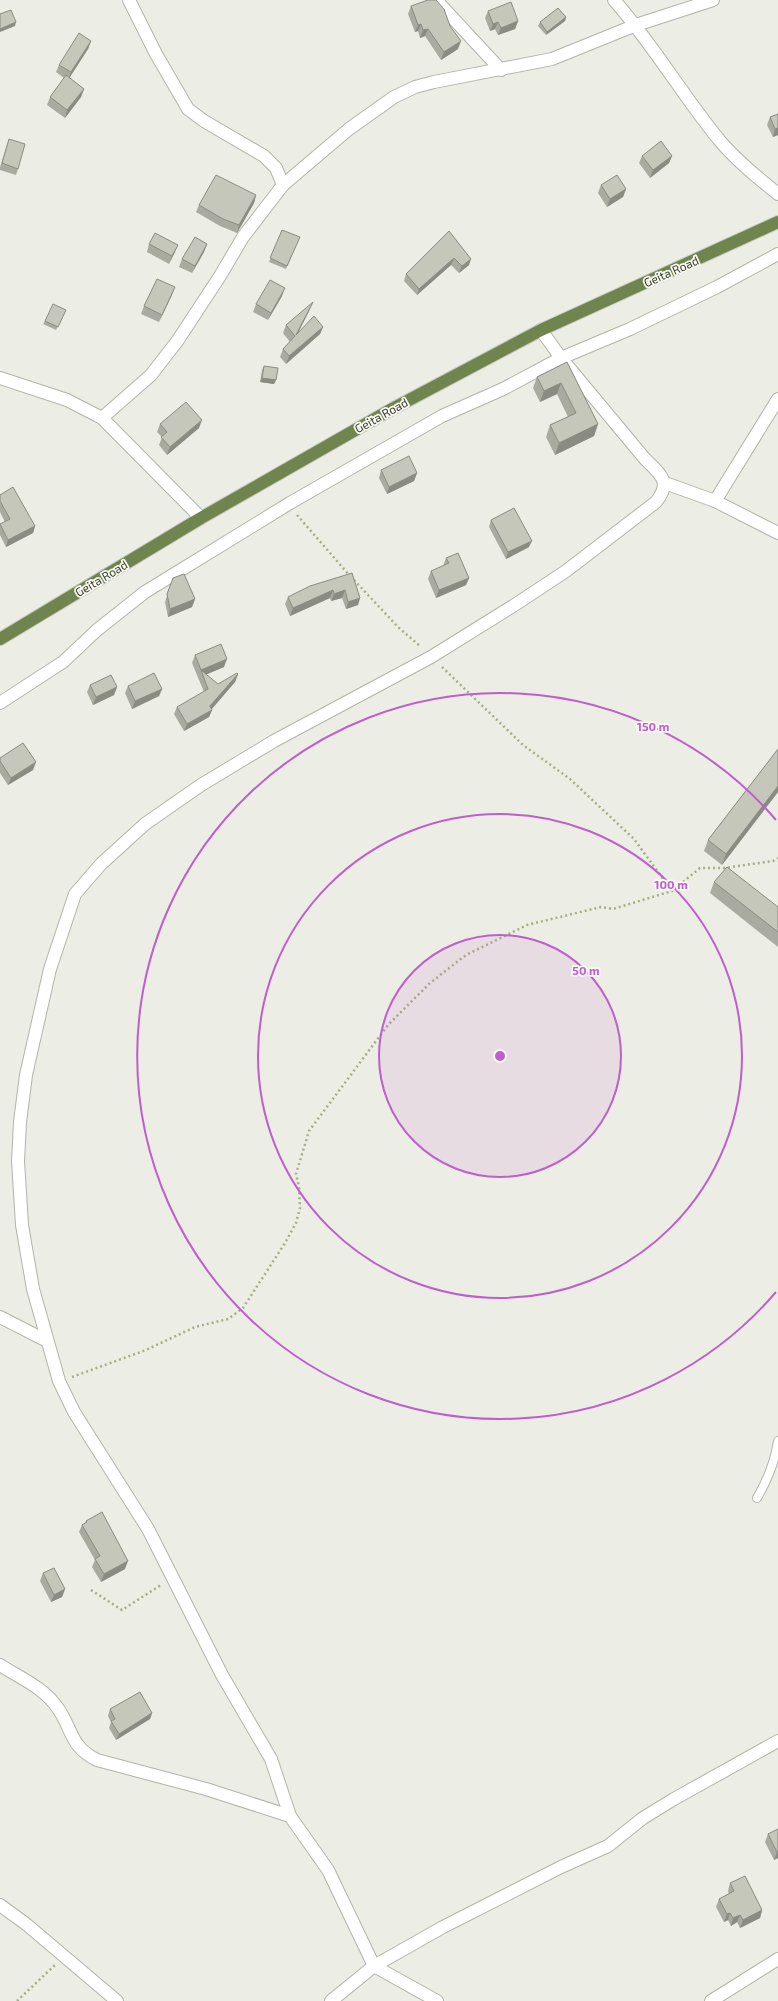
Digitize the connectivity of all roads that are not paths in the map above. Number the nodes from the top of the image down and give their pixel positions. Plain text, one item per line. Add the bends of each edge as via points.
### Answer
1 (129, 0) edge
2 (436, 0) edge
3 (614, 0) edge
4 (713, 0) edge
5 (636, 25) junction
6 (502, 70) junction
7 (282, 185) junction
8 (778, 194) edge
9 (778, 222) edge
10 (778, 254) edge
11 (541, 330) junction
12 (561, 358) junction
13 (0, 378) edge
14 (778, 399) edge
15 (102, 418) junction
16 (665, 483) junction
17 (715, 501) junction
18 (201, 518) junction
19 (778, 533) edge
20 (0, 639) edge
21 (0, 703) edge
22 (0, 1317) edge
23 (47, 1341) junction
24 (778, 1441) edge
25 (757, 1498) dead end
26 (0, 1665) edge
27 (778, 1741) edge
28 (290, 1816) junction
29 (0, 1905) edge
30 (778, 1959) edge
31 (374, 1966) junction
32 (336, 2000) edge
33 (117, 2001) edge
34 (437, 2001) edge
35 (711, 2001) edge

1 - 7 street via 188,109 264,156 276,168
2 - 6 street
3 - 5 street
4 - 5 street
5 - 6 street via 552,59
5 - 8 street via 721,142
6 - 7 street via 434,82 394,97 349,129
7 - 15 street via 243,237 178,340 151,375
9 - 11 highway, Geita Road
10 - 12 street via 630,329
11 - 12 street
11 - 18 highway, Geita Road via 392,409
12 - 16 street via 645,459 659,472
12 - 21 street via 503,389 442,416 290,503 146,592 97,630 63,662
13 - 15 street via 67,400
14 - 17 street
15 - 18 street
16 - 17 street
16 - 23 street via 664,492 656,502 579,562 513,606 431,656 274,741 201,785 145,824 101,864 75,894 50,969 26,1075 20,1122 18,1161 22,1225 32,1289
17 - 19 street
18 - 20 highway, Geita Road
22 - 23 street
23 - 28 street via 59,1381 74,1412 132,1502 222,1676 271,1759
24 - 25 lane via 765,1484
26 - 28 street via 43,1691 58,1707 80,1749 92,1758 206,1788
27 - 31 street via 643,1818 608,1846 561,1866
28 - 31 street via 328,1870
29 - 33 street
30 - 35 street
31 - 32 street
31 - 34 street

